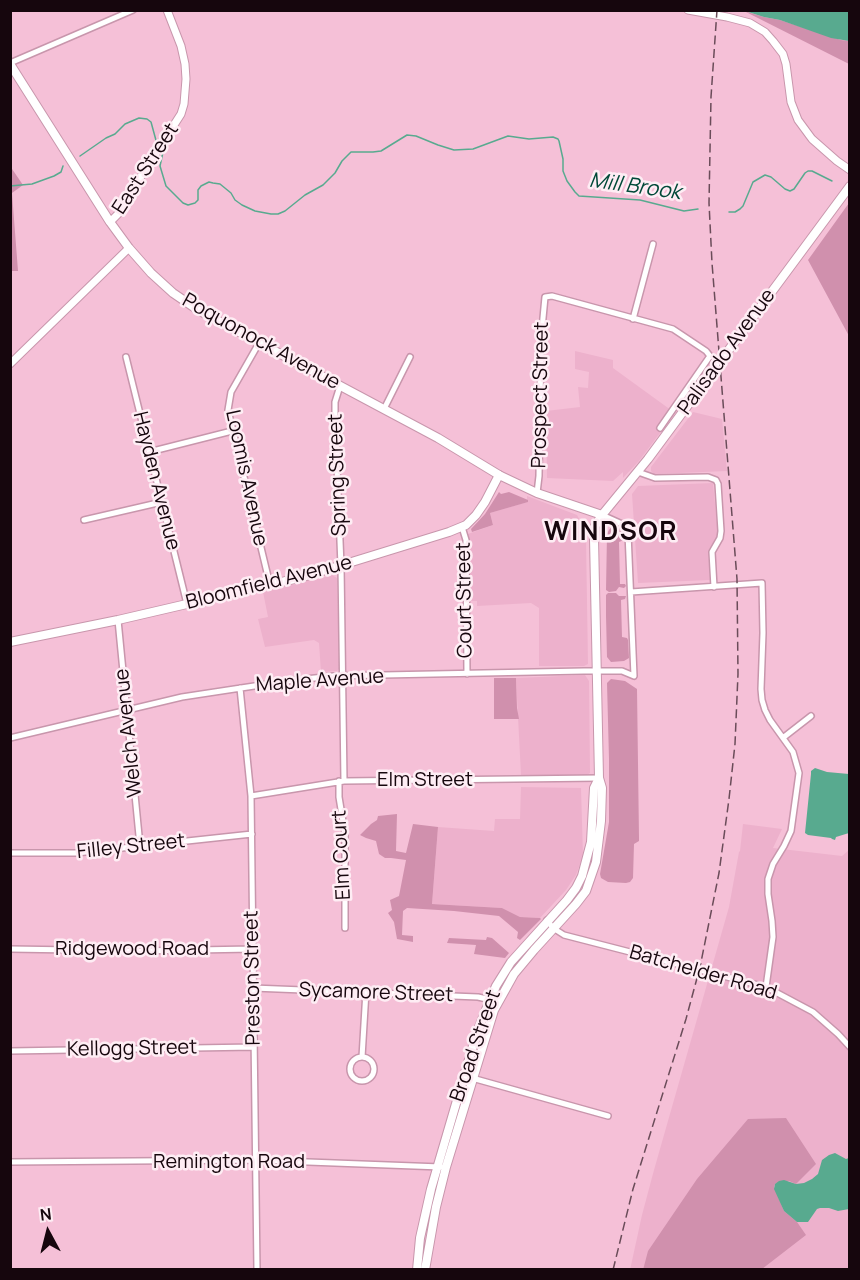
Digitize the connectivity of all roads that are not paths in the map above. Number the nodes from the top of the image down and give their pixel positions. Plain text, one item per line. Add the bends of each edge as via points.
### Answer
1 (133, 10) edge
2 (167, 10) edge
3 (688, 10) edge
4 (10, 64) edge
5 (849, 170) edge
6 (849, 186) edge
7 (110, 222) junction
8 (654, 244) dead end
9 (129, 248) junction
10 (633, 319) junction
11 (259, 342) junction
12 (126, 357) dead end
13 (410, 357) dead end
14 (10, 364) edge
15 (340, 386) junction
16 (384, 409) junction
17 (660, 428) dead end
18 (232, 431) junction
19 (149, 452) junction
20 (639, 472) junction
21 (499, 475) junction
22 (537, 493) junction
23 (162, 502) junction
24 (602, 515) junction
25 (84, 520) dead end
26 (462, 527) junction
27 (341, 566) junction
28 (270, 585) junction
29 (714, 586) junction
30 (631, 592) junction
31 (187, 604) junction
32 (118, 620) junction
33 (10, 642) edge
34 (596, 671) junction
35 (467, 674) junction
36 (343, 675) junction
37 (240, 688) junction
38 (127, 710) junction
39 (811, 716) dead end
40 (784, 737) junction
41 (10, 738) edge
42 (599, 778) junction
43 (341, 781) junction
44 (251, 795) junction
45 (252, 834) junction
46 (140, 846) junction
47 (10, 853) edge
48 (586, 877) junction
49 (547, 920) junction
50 (345, 928) dead end
51 (553, 928) junction
52 (10, 949) edge
53 (253, 949) junction
54 (766, 987) junction
55 (253, 988) junction
56 (366, 991) junction
57 (494, 1001) junction
58 (254, 1047) junction
59 (849, 1047) edge
60 (10, 1051) edge
61 (362, 1058) junction
62 (469, 1077) junction
63 (608, 1116) dead end
64 (255, 1160) junction
65 (10, 1162) edge
66 (442, 1167) junction
67 (257, 1269) edge
68 (417, 1269) edge
69 (425, 1269) edge

1 - 4 street
2 - 7 street, East Street via 185,64 184,104 175,126 125,207
3 - 5 street via 750,23 765,32 783,54 798,120 812,139
4 - 7 main road, Poquonock Avenue
6 - 20 main road, Palisado Avenue
7 - 9 main road, Poquonock Avenue
8 - 10 street
9 - 11 main road, Poquonock Avenue via 173,292
9 - 14 street
10 - 17 street via 673,329 710,356
10 - 22 street, Prospect Street via 545,297
11 - 15 main road, Poquonock Avenue
11 - 18 street, Loomis Avenue via 231,392 228,410
12 - 19 street, Hayden Avenue
13 - 16 street
15 - 16 main road, Poquonock Avenue
15 - 27 street, Spring Street via 335,415
16 - 21 main road, Poquonock Avenue
18 - 19 street
18 - 28 street, Loomis Avenue
19 - 23 street, Hayden Avenue
20 - 24 main road, Palisado Avenue
20 - 29 street via 653,478 716,480 721,531 712,552
21 - 22 main road, Poquonock Avenue
21 - 26 main road, Bloomfield Avenue via 479,511
22 - 24 main road, Poquonock Avenue
23 - 25 street
23 - 31 street, Hayden Avenue
24 - 30 street via 627,530
24 - 34 main road, Broad Street via 596,523 594,538
26 - 27 main road, Bloomfield Avenue
26 - 35 street, Court Street via 466,542
27 - 28 main road, Bloomfield Avenue
27 - 36 street, Spring Street
28 - 31 main road, Bloomfield Avenue
29 - 30 street
29 - 40 street via 762,584 762,700
30 - 34 street, Maple Avenue via 634,676 624,671
31 - 32 main road, Bloomfield Avenue
32 - 33 main road, Bloomfield Avenue
32 - 38 street, Welch Avenue
34 - 35 street, Maple Avenue
34 - 42 main road, Broad Street
35 - 36 street, Maple Avenue
36 - 37 street, Maple Avenue
36 - 43 street, Spring Street
37 - 38 street, Maple Avenue
37 - 44 street, Preston Street
38 - 41 street, Maple Avenue
38 - 46 street, Welch Avenue
39 - 40 street
40 - 54 street via 794,752 798,781 791,831 768,879 773,944
42 - 43 street, Elm Street
42 - 48 main road, Broad Street via 594,788 594,850
43 - 44 street, Elm Street
43 - 50 street, Elm Court
44 - 45 street, Preston Street
45 - 46 street, Filley Street
45 - 53 street, Preston Street
46 - 47 street, Filley Street via 76,853
48 - 49 main road, Broad Street
48 - 51 main road, Broad Street via 586,891
49 - 51 street, Batchelder Road
49 - 57 main road, Broad Street via 511,962
51 - 54 street, Batchelder Road via 564,936
51 - 57 main road, Broad Street
52 - 53 street, Ridgewood Road
53 - 55 street, Preston Street
54 - 59 street, Batchelder Road via 813,1012
55 - 56 street, Sycamore Street
55 - 58 street, Preston Street
56 - 57 street, Sycamore Street
56 - 61 street
57 - 62 main road, Broad Street via 490,1023
58 - 60 street, Kellogg Street
58 - 64 street, Preston Street
61 - 61 street via 355,1059 350,1069 358,1081 366,1081 374,1068
62 - 63 street
62 - 66 main road, Broad Street
64 - 65 street, Remington Road
64 - 66 street, Remington Road
64 - 67 street, Preston Street
66 - 68 main road, Broad Street via 425,1213
66 - 69 main road, Broad Street

